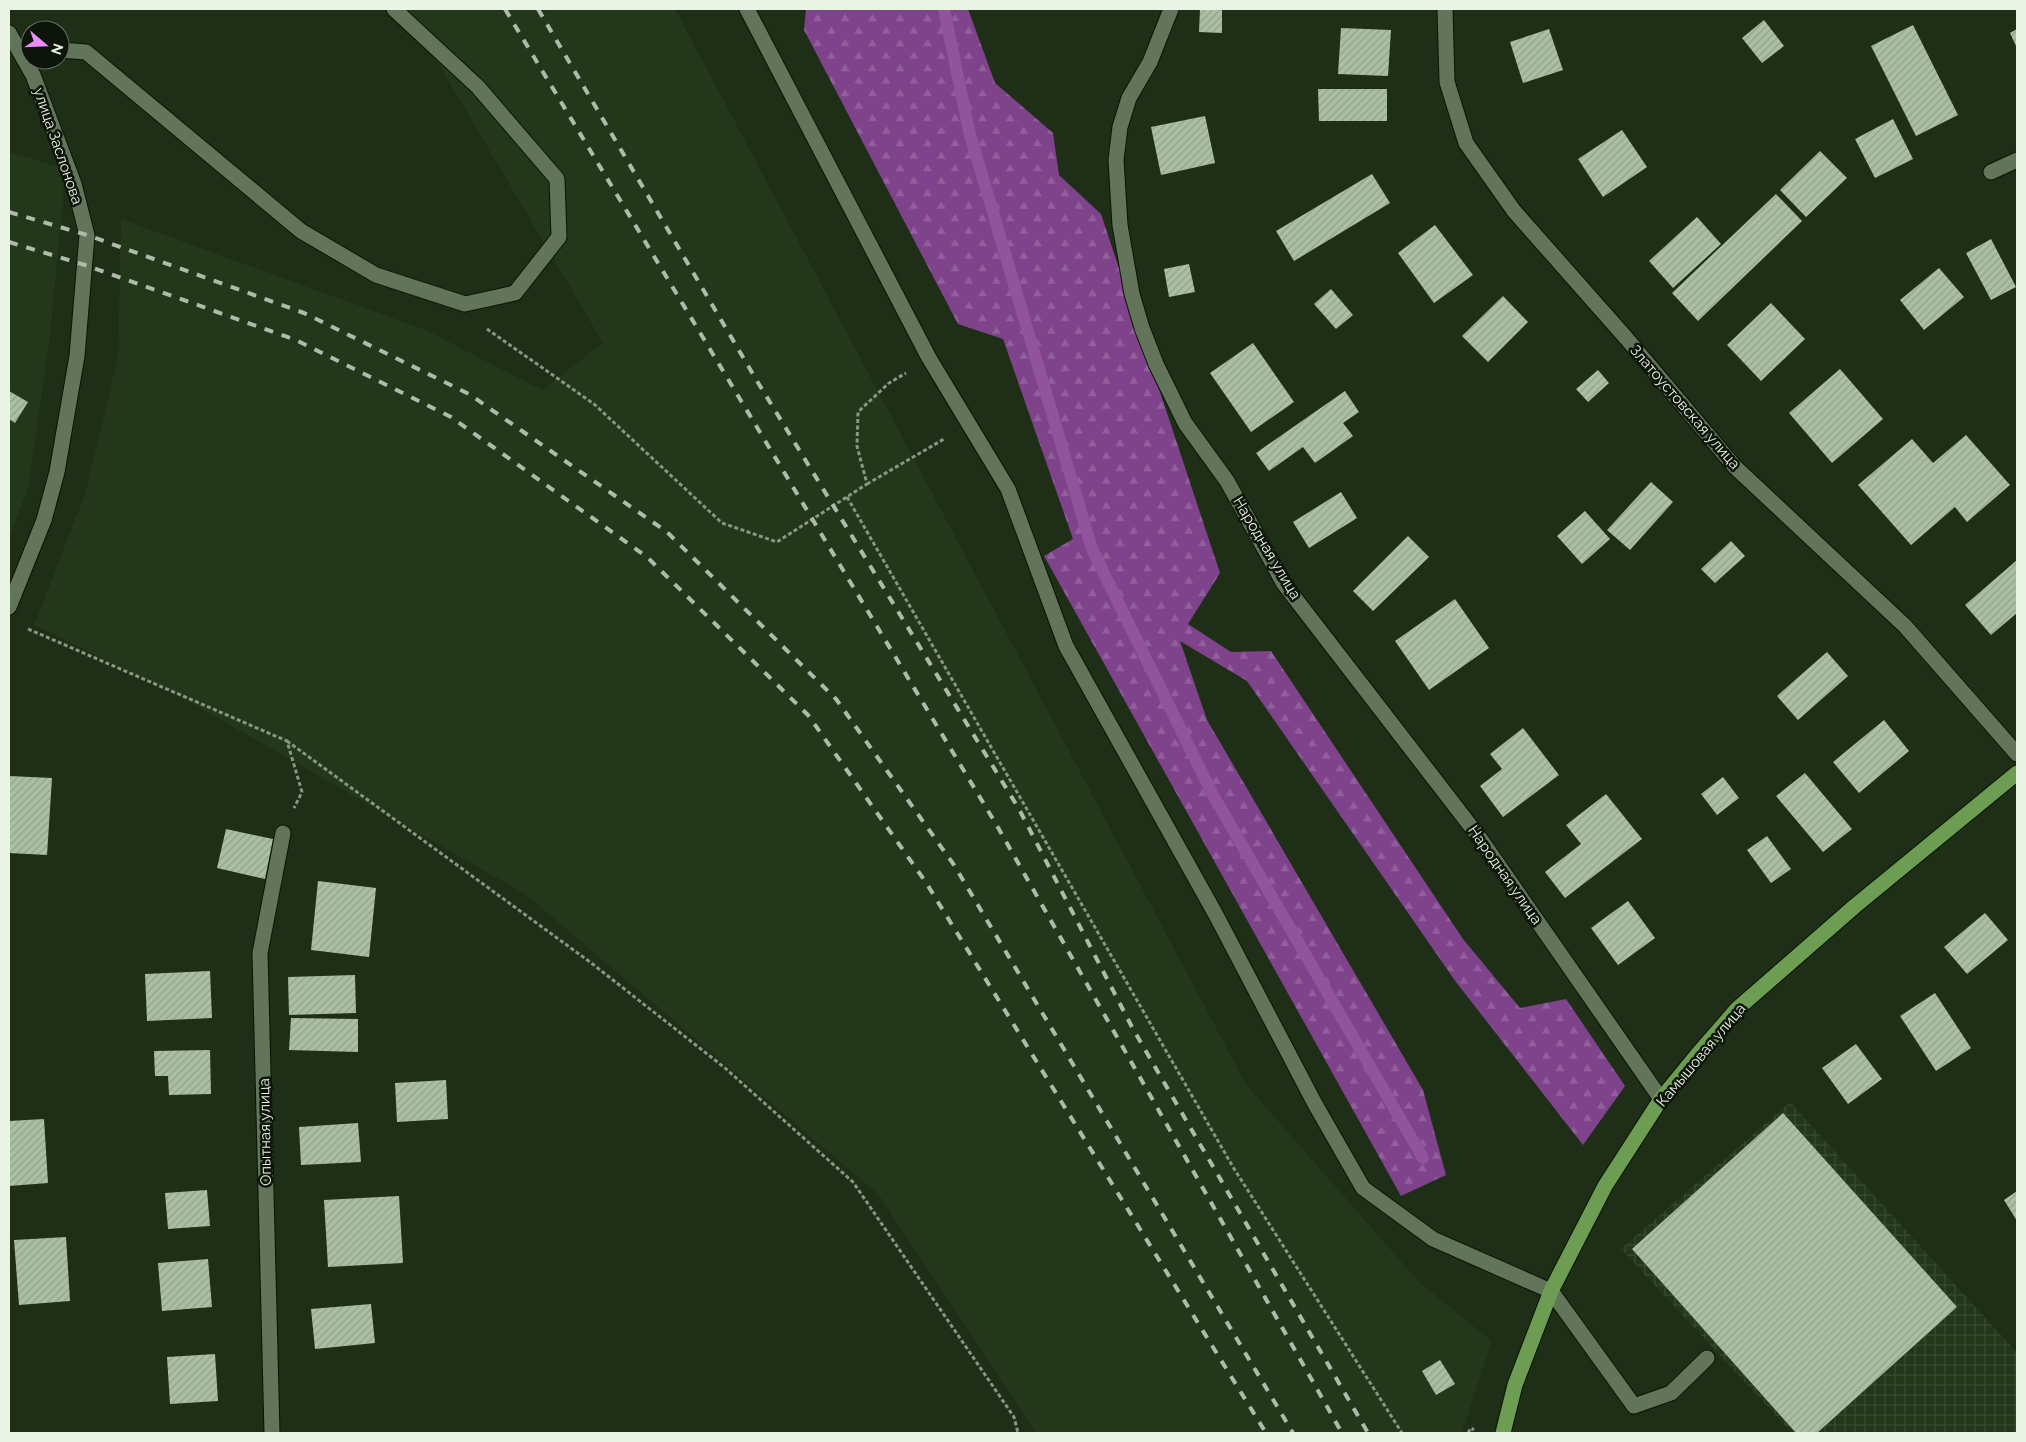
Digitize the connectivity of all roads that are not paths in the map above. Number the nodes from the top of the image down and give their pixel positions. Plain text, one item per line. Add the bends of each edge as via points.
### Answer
1 (394, 9) edge
2 (747, 9) edge
3 (1171, 9) edge
4 (1445, 9) edge
5 (9, 33) edge
6 (20, 44) edge
7 (70, 51) edge
8 (31, 70) edge
9 (2017, 160) edge
10 (1990, 172) dead end
11 (10, 604) edge
12 (2017, 754) edge
13 (2017, 773) edge
14 (283, 833) road end
15 (1661, 1099) junction
16 (1551, 1291) junction
17 (1707, 1358) dead end
18 (1503, 1430) edge
19 (272, 1433) edge

1 - 7 street via 478,87 557,179 559,237 515,293 466,304 376,275 302,231 86,52
2 - 16 street via 929,358 1008,489 1066,646 1216,915 1362,1188 1433,1239
3 - 15 street, Народная улица via 1150,62 1129,98 1120,126 1116,160 1120,225 1132,294 1156,364 1185,423 1227,481 1284,584 1479,837
4 - 12 street, Златоустовская улица via 1447,82 1466,143 1514,211 1735,467 1905,626
5 - 6 street, улица Заслонова
8 - 11 street, улица Заслонова via 74,184 87,235 77,356 57,472 44,520
9 - 10 street
13 - 15 main road, Камышовая улица via 1855,906 1737,1009
14 - 19 street, Опытная улица via 260,953
15 - 16 main road, Камышовая улица via 1605,1186
16 - 17 street via 1634,1406 1671,1393
16 - 18 main road, Камышовая улица via 1515,1385

